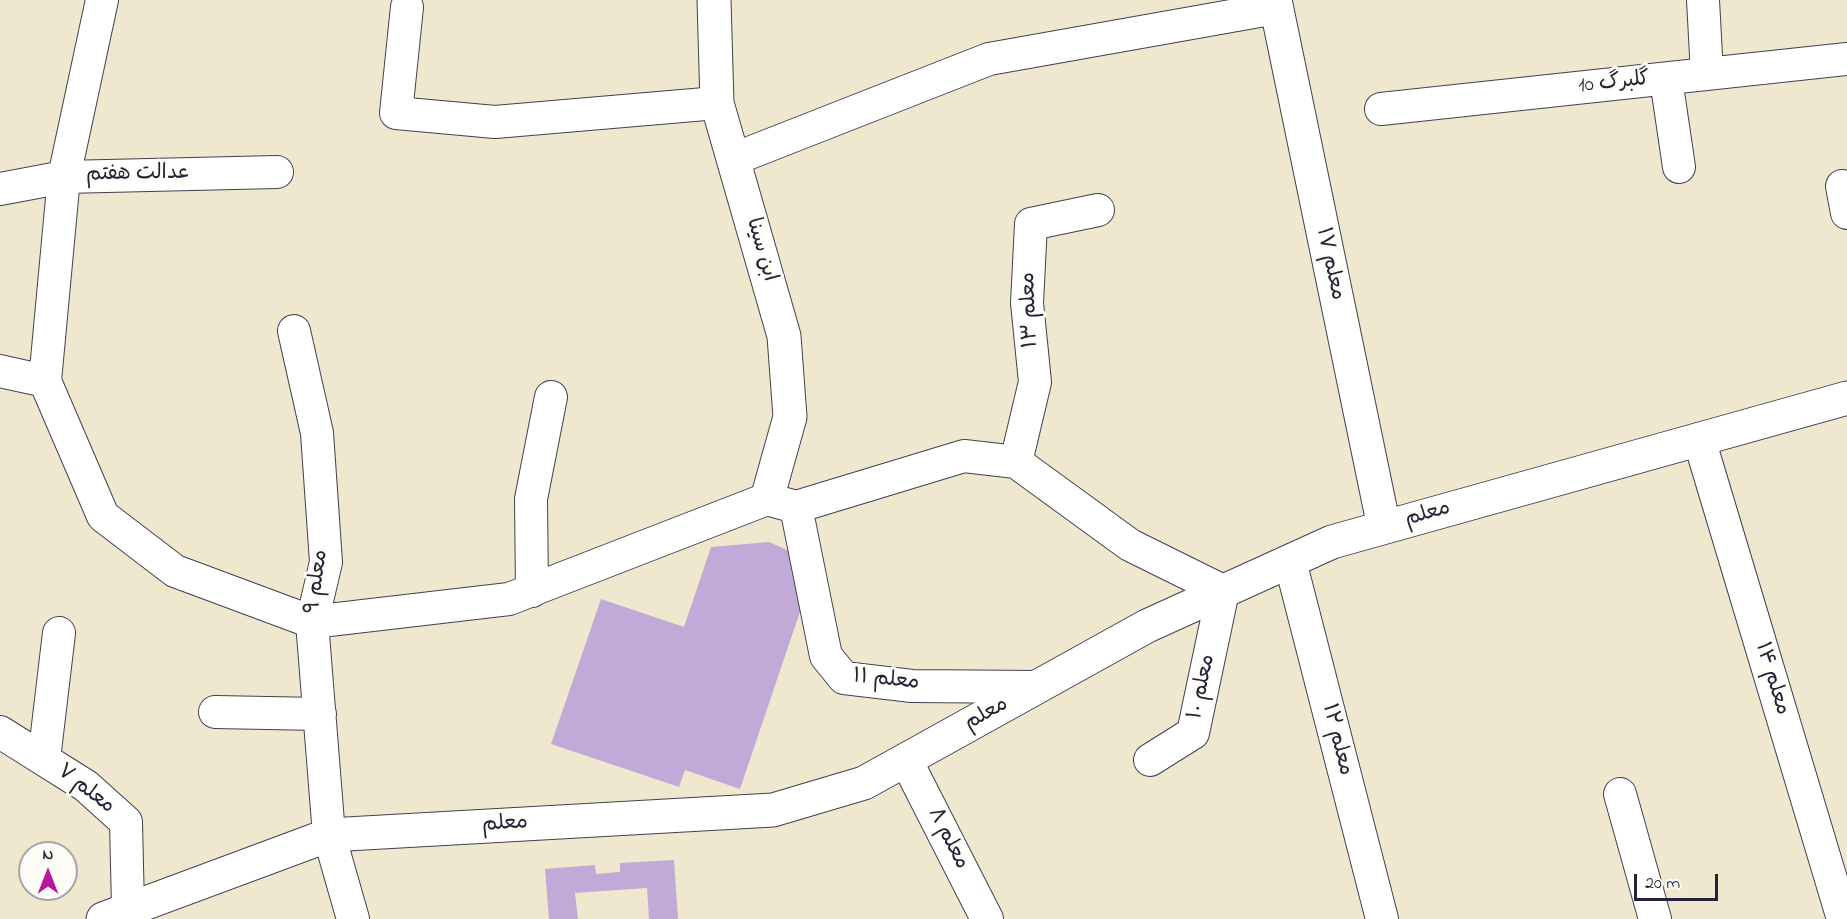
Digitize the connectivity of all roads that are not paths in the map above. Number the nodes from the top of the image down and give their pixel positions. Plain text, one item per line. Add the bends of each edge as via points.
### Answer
1 (102, 0) edge
2 (714, 0) edge
3 (1703, 0) edge
4 (1275, 4) edge
5 (407, 8) dead end
6 (1847, 59) edge
7 (1707, 74) junction
8 (1666, 79) junction
9 (717, 103) junction
10 (1381, 109) dead end
11 (734, 159) junction
12 (1679, 167) dead end
13 (277, 172) dead end
14 (64, 177) junction
15 (0, 189) edge
16 (1098, 210) dead end
17 (294, 331) dead end
18 (0, 371) edge
19 (45, 381) junction
20 (551, 397) dead end
21 (1847, 398) edge
22 (1699, 439) junction
23 (1016, 462) junction
24 (782, 503) junction
25 (1384, 528) junction
26 (1290, 561) junction
27 (532, 591) junction
28 (1223, 591) junction
29 (312, 622) junction
30 (60, 633) dead end
31 (1036, 687) junction
32 (215, 712) dead end
33 (320, 714) junction
34 (0, 732) edge
35 (44, 759) junction
36 (906, 760) junction
37 (1150, 760) dead end
38 (1620, 794) dead end
39 (328, 835) junction
40 (116, 914) edge
41 (353, 919) edge
42 (987, 919) edge
43 (1382, 919) edge
44 (1655, 919) edge
45 (1843, 919) edge

1 - 14 street
2 - 9 street, ابن سینا
3 - 7 street
4 - 11 street via 989,59
4 - 25 street, معلم ۱۷
5 - 9 street via 396,113 495,122
6 - 7 street, گلبرگ 10
7 - 8 street, گلبرگ 10
8 - 10 street, گلبرگ 10
8 - 12 street
9 - 11 street, ابن سینا
11 - 24 street, ابن سینا via 784,336 790,417
13 - 14 street, عدالت هفتم
14 - 15 street, عدالت هفتم
14 - 19 street
16 - 23 street, معلم ۱۳ via 1031,224 1027,303 1035,382
17 - 29 street, معلم ۹ via 316,433 326,562
18 - 19 street
19 - 29 street via 103,516 175,571
20 - 27 street via 531,500
21 - 22 street, معلم
22 - 25 street, معلم
22 - 45 street, معلم ۱۴
23 - 24 street via 964,456
23 - 28 street via 1130,545
24 - 27 street
24 - 31 street, معلم ۱۱ via 826,656 844,678 912,686
25 - 26 street, معلم via 1332,542
26 - 28 street, معلم
26 - 43 street, معلم ۱۲
27 - 29 street via 509,599
28 - 31 street, معلم via 1147,626
28 - 37 street, معلم ۱۰ via 1193,733
29 - 33 street, معلم ۹
30 - 35 street
31 - 36 street, معلم
32 - 33 street
33 - 39 street, معلم ۹
34 - 35 street, معلم ۷
35 - 40 street, معلم ۷ via 86,786 126,822
36 - 39 street, معلم via 864,783 773,810
36 - 42 street, معلم ۸
38 - 44 street
39 - 40 street, معلم
39 - 41 street, معلم ۹

